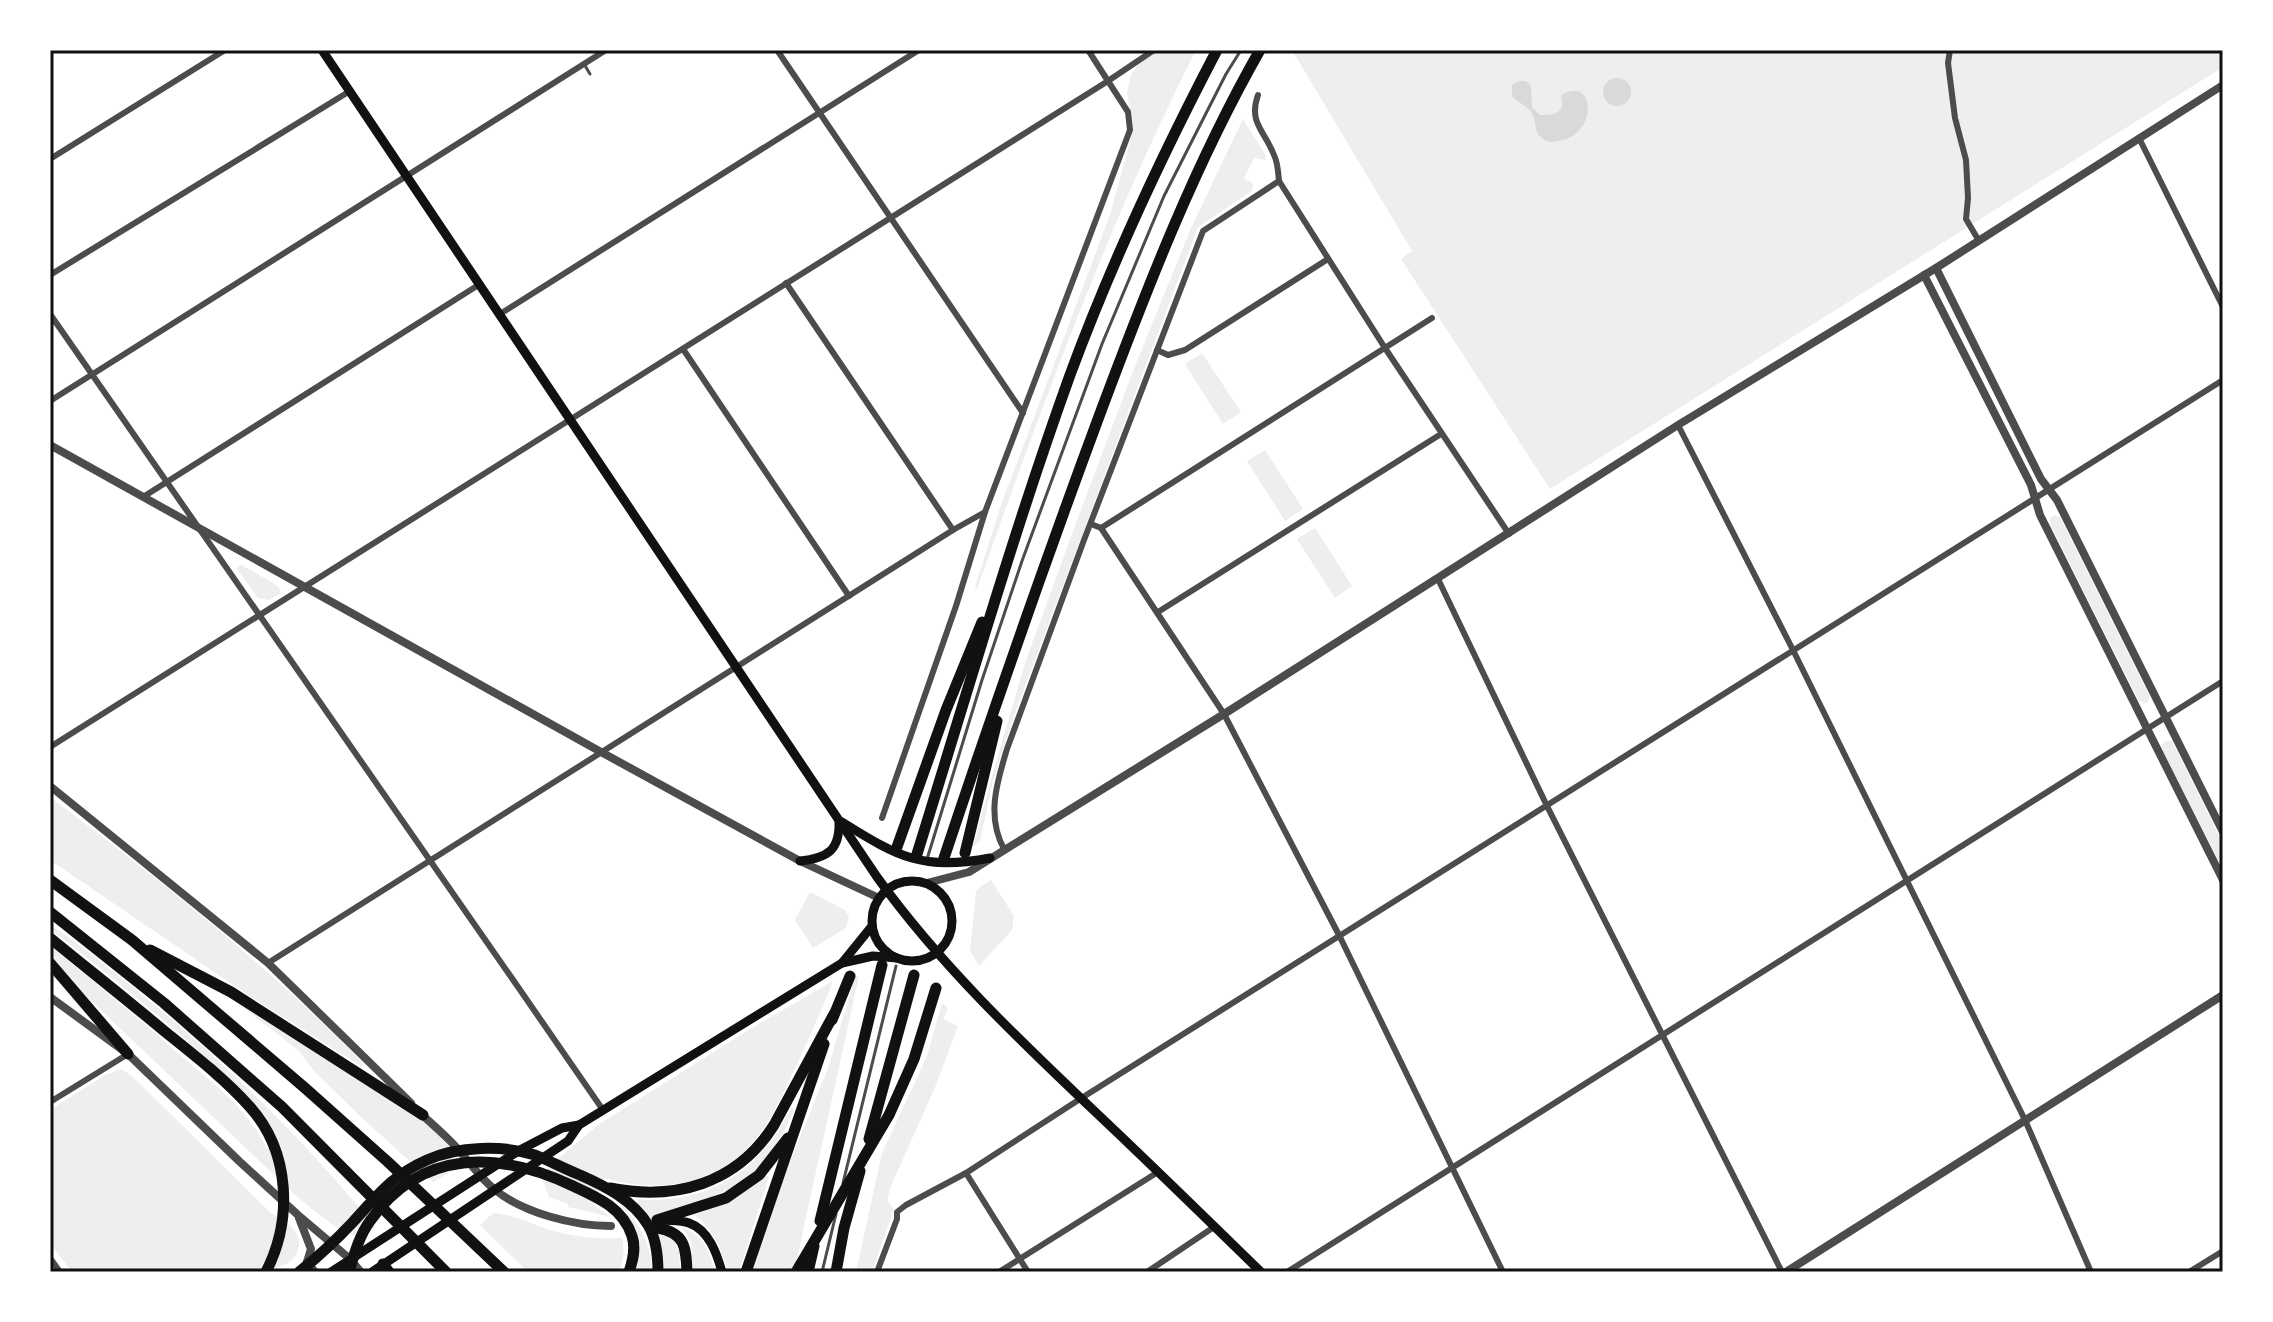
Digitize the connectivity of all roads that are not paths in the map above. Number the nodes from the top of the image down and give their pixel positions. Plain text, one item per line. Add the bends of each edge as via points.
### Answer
1 (225, 50) edge
2 (322, 50) edge
3 (606, 50) edge
4 (777, 50) edge
5 (919, 50) edge
6 (1088, 50) edge
7 (1154, 50) edge
8 (1217, 50) edge
9 (1241, 50) edge
10 (1260, 50) edge
11 (1950, 50) edge
12 (584, 64) junction
13 (590, 74) dead end
14 (1108, 81) junction
15 (2223, 85) edge
16 (350, 91) junction
17 (1258, 95) dead end
18 (820, 113) junction
19 (2139, 138) junction
20 (50, 159) edge
21 (406, 176) junction
22 (1279, 181) junction
23 (891, 217) junction
24 (1979, 241) junction
25 (1328, 259) junction
26 (1936, 268) junction
27 (50, 275) edge
28 (1924, 275) junction
29 (786, 283) junction
30 (480, 284) junction
31 (2223, 307) edge
32 (50, 314) edge
33 (500, 314) junction
34 (1432, 318) dead end
35 (1385, 348) junction
36 (683, 349) junction
37 (1157, 350) junction
38 (91, 374) junction
39 (2223, 380) edge
40 (50, 401) edge
41 (1023, 413) junction
42 (570, 419) junction
43 (1678, 425) junction
44 (1441, 434) junction
45 (50, 445) edge
46 (166, 484) junction
47 (2049, 490) junction
48 (143, 497) junction
49 (2035, 498) junction
50 (985, 512) junction
51 (1091, 524) junction
52 (195, 525) junction
53 (1101, 528) junction
54 (953, 530) junction
55 (1509, 534) junction
56 (1009, 555) junction
57 (1438, 579) junction
58 (305, 587) junction
59 (849, 596) junction
60 (1158, 612) junction
61 (260, 616) junction
62 (1793, 650) junction
63 (736, 666) junction
64 (1006, 680) junction
65 (2223, 681) edge
66 (1224, 714) junction
67 (2166, 717) junction
68 (2146, 729) junction
69 (50, 747) edge
70 (601, 752) junction
71 (50, 786) edge
72 (1547, 806) junction
73 (882, 818) dead end
74 (839, 821) junction
75 (2223, 832) edge
76 (893, 848) junction
77 (1004, 849) junction
78 (923, 855) joint
79 (944, 858) dead end
80 (990, 858) joint
81 (431, 859) junction
82 (800, 861) junction
83 (969, 862) junction
84 (1907, 879) junction
85 (50, 880) edge
86 (2223, 880) edge
87 (927, 883) junction
88 (879, 894) junction
89 (50, 912) edge
90 (872, 926) junction
91 (1340, 937) junction
92 (50, 938) edge
93 (132, 940) junction
94 (936, 953) junction
95 (896, 962) junction
96 (50, 963) edge
97 (268, 963) junction
98 (842, 963) junction
99 (882, 965) dead end
100 (914, 975) dead end
101 (850, 976) dead end
102 (936, 988) dead end
103 (2223, 995) edge
104 (50, 997) edge
105 (834, 1014) junction
106 (1663, 1033) junction
107 (128, 1054) junction
108 (1080, 1099) junction
109 (50, 1102) edge
110 (603, 1110) junction
111 (423, 1115) junction
112 (2025, 1120) junction
113 (579, 1125) junction
114 (793, 1131) junction
115 (1452, 1167) junction
116 (1158, 1172) junction
117 (966, 1173) junction
118 (481, 1175) junction
119 (494, 1189) junction
120 (602, 1190) junction
121 (298, 1215) junction
122 (658, 1223) junction
123 (611, 1226) dead end
124 (1214, 1227) junction
125 (2223, 1251) edge
126 (50, 1258) edge
127 (350, 1259) junction
128 (1020, 1259) junction
129 (303, 1267) edge
130 (386, 1268) edge
131 (60, 1272) edge
132 (266, 1272) edge
133 (291, 1272) edge
134 (315, 1272) edge
135 (331, 1272) edge
136 (349, 1272) edge
137 (361, 1272) edge
138 (372, 1272) edge
139 (446, 1272) edge
140 (504, 1272) edge
141 (629, 1272) edge
142 (658, 1272) edge
143 (687, 1272) edge
144 (722, 1272) edge
145 (746, 1272) edge
146 (796, 1272) edge
147 (808, 1272) edge
148 (822, 1272) edge
149 (836, 1272) edge
150 (877, 1272) edge
151 (999, 1272) edge
152 (1028, 1272) edge
153 (1147, 1272) edge
154 (1261, 1272) edge
155 (1287, 1272) edge
156 (1503, 1272) edge
157 (1784, 1272) edge
158 (2091, 1272) edge
159 (2189, 1272) edge

1 - 20 street
2 - 16 main road
3 - 12 street
4 - 18 street
5 - 18 street
6 - 14 street
7 - 14 street
8 - 56 highway via 1124,245 1071,374
9 - 78 lane via 1164,196 1102,344
10 - 64 highway via 1206,156 1123,354
11 - 24 street via 1955,118 1966,160 1966,219
12 - 13 lane
12 - 21 street
14 - 23 street
14 - 41 street via 1128,112 1130,130
15 - 19 street
16 - 21 main road
16 - 27 street
17 - 22 street via 1254,115 1274,155
18 - 23 street
18 - 33 street
19 - 24 street
19 - 31 street
21 - 30 main road
21 - 38 street
22 - 25 street
22 - 37 street via 1203,231
23 - 29 street
23 - 41 street
24 - 26 street
25 - 35 street
25 - 37 street via 1185,350 1168,355
26 - 28 street
26 - 47 street
28 - 43 street
28 - 49 street
29 - 36 street
29 - 54 street
30 - 33 main road
30 - 46 street
32 - 38 street
33 - 42 main road
34 - 35 street
35 - 44 street
35 - 53 street
36 - 42 street
36 - 59 street
37 - 51 street
38 - 40 street
38 - 46 street
39 - 47 street
41 - 50 street
42 - 58 street
42 - 63 main road
43 - 55 street
43 - 62 street
44 - 55 street
44 - 60 street
45 - 48 street
46 - 48 street
46 - 52 street
47 - 49 street
47 - 67 street
48 - 52 street
49 - 62 street
49 - 68 street
50 - 54 street
50 - 73 street
51 - 53 street
51 - 77 street via 997,784 995,830
52 - 58 street
52 - 61 street
53 - 60 street
54 - 59 street
55 - 57 street
56 - 76 highway
56 - 78 highway
57 - 66 street
57 - 72 street
58 - 61 street
58 - 70 street
59 - 63 street
60 - 66 street
61 - 69 street
61 - 81 street
62 - 72 street
62 - 84 street
63 - 70 street
63 - 74 main road
64 - 79 highway
64 - 83 highway
65 - 67 street
66 - 77 street
66 - 91 street
67 - 68 street
67 - 75 street
68 - 84 street
68 - 86 street
70 - 81 street
70 - 82 street
71 - 97 street
72 - 91 street
72 - 106 street
74 - 76 main road
74 - 82 main road via 832,850
74 - 88 main road via 877,877
76 - 83 main road via 926,863
77 - 80 street
80 - 83 main road
81 - 97 street
81 - 110 street
82 - 88 street
83 - 87 street
84 - 106 street
84 - 112 street
85 - 93 highway
87 - 88 main road via 910,880
87 - 94 main road via 944,896 952,913 949,937
88 - 90 main road
88 - 94 main road
89 - 139 highway via 282,1107
90 - 95 main road
90 - 98 main road
91 - 108 street
91 - 115 street
92 - 132 highway via 251,1108 275,1146 283,1181 281,1231
93 - 111 highway via 231,992
93 - 140 highway via 388,1162
94 - 95 main road via 919,961
94 - 108 main road
95 - 98 main road via 873,956
95 - 148 lane
96 - 107 highway
97 - 111 street
98 - 110 main road
99 - 147 highway
100 - 149 highway
101 - 105 highway
102 - 146 highway via 914,1059 889,1115
103 - 112 street
104 - 107 street
105 - 114 highway
105 - 120 highway via 774,1125 747,1158 708,1182 685,1189 651,1194
106 - 115 street
106 - 157 street
107 - 109 street
107 - 121 street
108 - 116 main road
108 - 117 street
110 - 113 main road
111 - 118 street
112 - 157 street
112 - 158 street
113 - 118 main road via 562,1128
113 - 119 main road via 568,1141
114 - 122 highway via 759,1175 726,1198
114 - 145 highway
115 - 155 street
115 - 156 street
116 - 124 main road
116 - 128 street
117 - 128 street
117 - 150 street via 897,1212
118 - 119 street
118 - 127 main road
119 - 123 street via 568,1222
119 - 130 main road
120 - 129 highway via 533,1155 491,1149 447,1153 392,1180
120 - 136 highway via 527,1167 482,1160 450,1165 400,1189 377,1212 358,1243
120 - 141 highway via 632,1236
120 - 142 highway via 633,1207 648,1225
121 - 127 street
121 - 129 street via 311,1249
122 - 143 highway via 680,1237
122 - 144 main road via 697,1227 709,1240
124 - 153 street
124 - 154 main road
125 - 159 street
126 - 131 street
127 - 135 main road
127 - 137 street
128 - 151 street
128 - 152 street
129 - 133 street
129 - 134 street
130 - 138 main road

